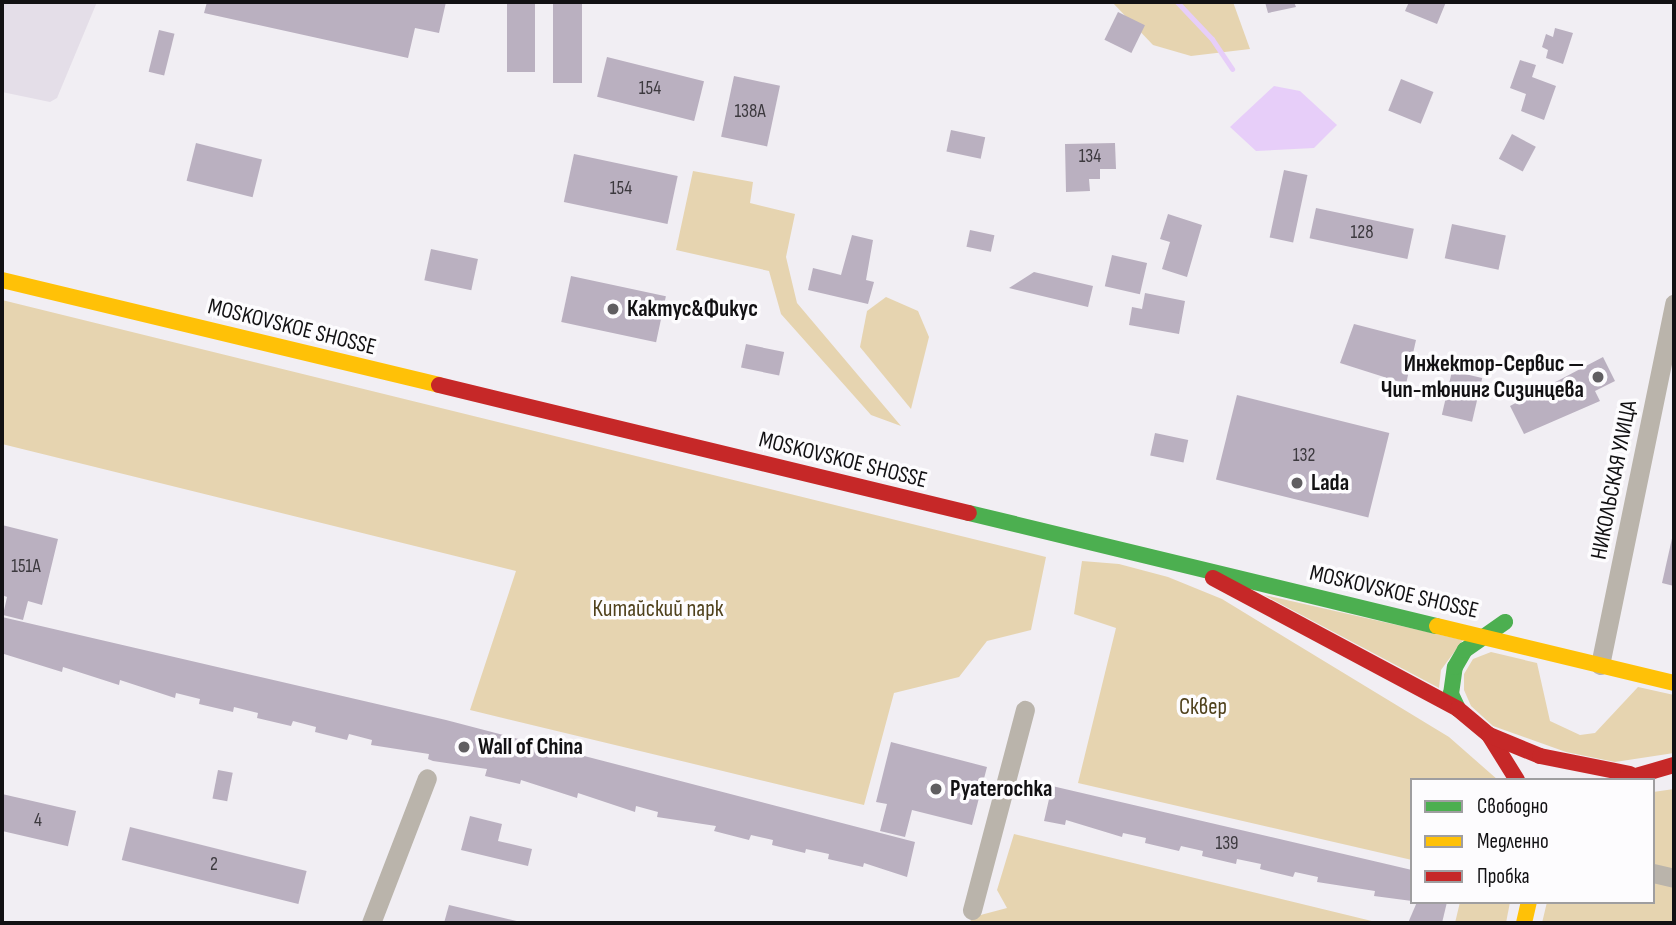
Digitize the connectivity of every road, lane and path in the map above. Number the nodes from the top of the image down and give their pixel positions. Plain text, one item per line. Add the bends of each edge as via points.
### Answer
1 (2, 262) edge
2 (2, 280) edge
3 (1674, 303) edge
4 (759, 444) dead end
5 (1089, 523) dead end
6 (1243, 561) dead end
7 (1199, 570) junction
8 (1479, 616) dead end
9 (1483, 636) junction
10 (1580, 640) dead end
11 (1611, 647) junction
12 (1600, 665) junction
13 (1674, 683) edge
14 (1458, 709) junction
15 (1025, 710) dead end
16 (1489, 735) junction
17 (1674, 765) edge
18 (1626, 777) edge
19 (426, 778) dead end
20 (1516, 778) edge
21 (1655, 873) edge
22 (1674, 878) edge
23 (1529, 904) edge
24 (972, 910) dead end
25 (371, 923) edge
26 (1524, 923) edge

1 - 4 main road, MOSKOVSKOE SHOSSE
2 - 7 main road, MOSKOVSKOE SHOSSE
3 - 11 street, НИКОЛЬСКАЯ УЛИЦА
5 - 6 main road
7 - 9 main road, MOSKOVSKOE SHOSSE
7 - 14 main road
8 - 9 main road, MOSKOVSKOE SHOSSE via 1512,623
9 - 12 main road, MOSKOVSKOE SHOSSE
9 - 14 main road via 1465,650 1455,667 1451,694
10 - 11 main road
11 - 12 street, НИКОЛЬСКАЯ УЛИЦА
12 - 13 main road, MOSKOVSKOE SHOSSE
14 - 16 main road
15 - 24 street
16 - 18 main road via 1540,756
16 - 20 main road
17 - 18 main road
19 - 25 street
21 - 22 street
23 - 26 main road

